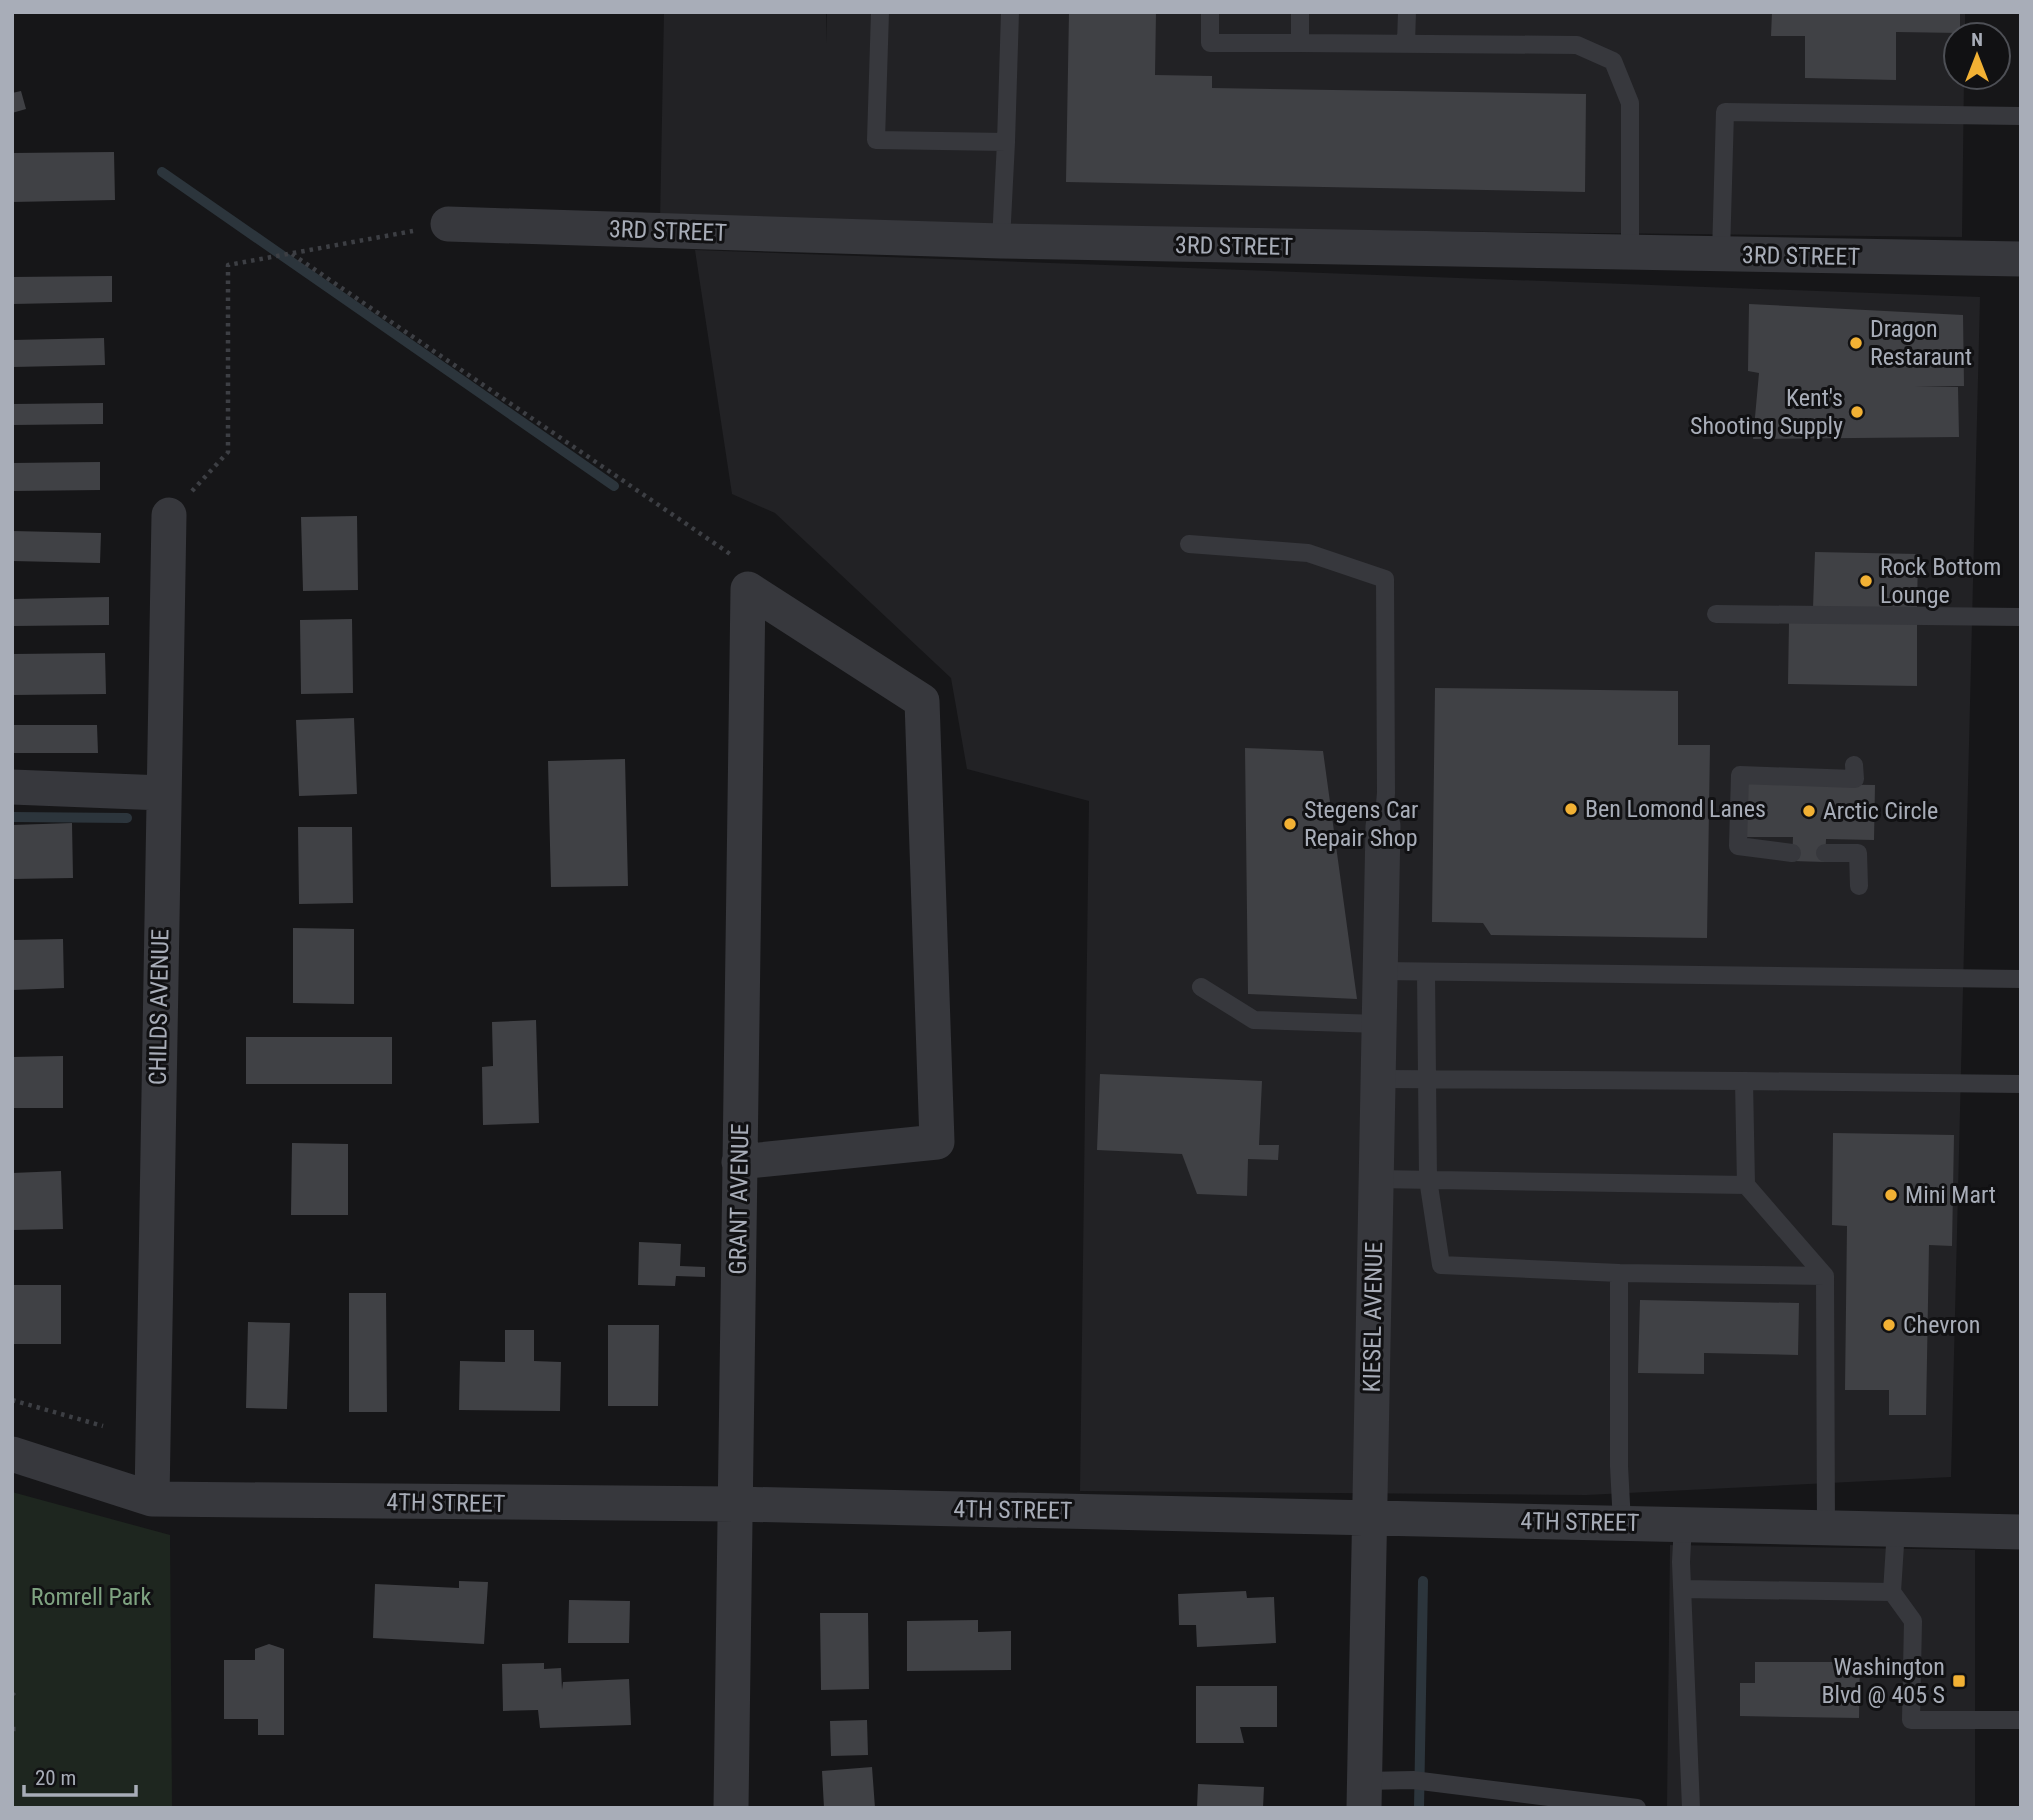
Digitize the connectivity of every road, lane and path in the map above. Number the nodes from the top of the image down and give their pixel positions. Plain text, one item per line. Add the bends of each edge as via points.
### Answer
1 (880, 12) edge
2 (1010, 12) edge
3 (1210, 12) edge
4 (1300, 12) edge
5 (1407, 12) edge
6 (1300, 43) junction
7 (1406, 43) junction
8 (2021, 116) edge
9 (1006, 142) junction
10 (448, 224) joint
11 (1001, 241) junction
12 (292, 254) junction
13 (1630, 254) junction
14 (1721, 254) junction
15 (2021, 259) edge
16 (169, 515) joint
17 (1189, 544) dead end
18 (748, 589) junction
19 (1716, 614) dead end
20 (2021, 617) edge
21 (1854, 765) dead end
22 (12, 787) edge
23 (163, 793) junction
24 (1383, 826) joint
25 (1792, 853) dead end
26 (1825, 853) dead end
27 (1859, 886) dead end
28 (1381, 971) junction
29 (1426, 972) junction
30 (2021, 979) edge
31 (1201, 987) dead end
32 (1379, 1024) junction
33 (1378, 1079) junction
34 (1427, 1079) junction
35 (1744, 1081) junction
36 (2021, 1084) edge
37 (739, 1162) junction
38 (1376, 1179) junction
39 (1428, 1179) junction
40 (1746, 1185) junction
41 (1619, 1273) junction
42 (1825, 1276) junction
43 (12, 1400) edge
44 (103, 1426) dead end
45 (12, 1454) edge
46 (152, 1499) junction
47 (735, 1504) junction
48 (1369, 1518) junction
49 (1622, 1523) junction
50 (1683, 1524) junction
51 (1826, 1528) junction
52 (1896, 1529) junction
53 (2021, 1532) edge
54 (1683, 1589) junction
55 (1892, 1592) junction
56 (2021, 1720) edge
57 (12, 1729) edge
58 (19, 1729) dead end
59 (1364, 1794) edge
60 (731, 1808) edge
61 (1637, 1808) edge
62 (1691, 1808) edge

1 - 9 lane via 876,140
2 - 9 lane
3 - 6 lane via 1210,43
4 - 6 lane
5 - 7 lane
6 - 7 lane
7 - 13 lane via 1577,45 1613,61 1630,103
8 - 14 lane via 1725,112
9 - 11 lane
10 - 11 street, 3RD STREET
10 - 12 path
11 - 13 street, 3RD STREET
12 - 16 path via 228,265 228,452
12 - 18 path via 761,576
13 - 14 street, 3RD STREET
14 - 15 street, 3RD STREET
16 - 23 street, CHILDS AVENUE
17 - 24 lane via 1308,554 1385,579
18 - 37 street, GRANT AVENUE
18 - 37 street via 922,701 937,1142
19 - 20 lane
21 - 25 lane via 1855,779 1740,775 1738,846
22 - 23 street
23 - 46 street, CHILDS AVENUE
24 - 28 street, KIESEL AVENUE
26 - 27 lane via 1858,853
28 - 29 lane
28 - 32 street, KIESEL AVENUE
29 - 30 lane
29 - 34 lane
31 - 32 lane via 1254,1020
32 - 33 street, KIESEL AVENUE
33 - 34 lane
33 - 38 street, KIESEL AVENUE
34 - 35 lane
34 - 39 lane
35 - 36 lane
35 - 40 lane
37 - 47 street, GRANT AVENUE
38 - 39 lane
38 - 48 street, KIESEL AVENUE
39 - 40 lane
39 - 41 lane via 1441,1265
40 - 42 lane
41 - 42 lane
41 - 49 lane
42 - 51 lane
43 - 44 path
45 - 46 street, 4TH STREET
46 - 47 street, 4TH STREET
47 - 48 street, 4TH STREET
47 - 60 street, GRANT AVENUE
48 - 49 street, 4TH STREET
48 - 59 street, KIESEL AVENUE
49 - 50 street, 4TH STREET
50 - 51 street, 4TH STREET
50 - 54 lane
51 - 52 street, 4TH STREET
52 - 53 street, 4TH STREET
52 - 55 lane
54 - 55 lane
54 - 62 lane
55 - 56 lane via 1913,1621 1911,1720
57 - 58 path
59 - 61 lane via 1413,1780

